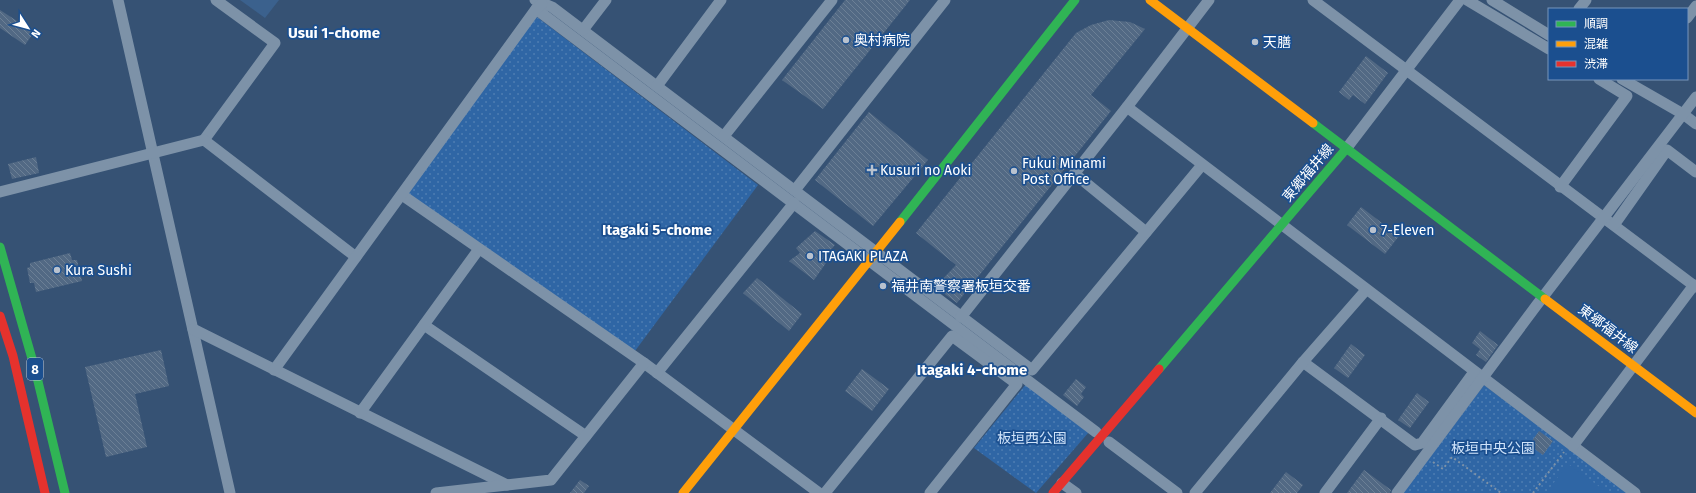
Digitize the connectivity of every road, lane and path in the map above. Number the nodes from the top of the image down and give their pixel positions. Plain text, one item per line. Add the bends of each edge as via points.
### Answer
1 (118, 0) edge
2 (216, 0) edge
3 (606, 0) edge
4 (721, 0) edge
5 (832, 0) edge
6 (945, 0) edge
7 (1075, 0) edge
8 (1150, 0) edge
9 (1209, 0) edge
10 (1313, 0) edge
11 (1460, 0) edge
12 (1467, 0) edge
13 (1492, 0) edge
14 (1586, 0) edge
15 (540, 3) edge
16 (1696, 6) edge
17 (1580, 8) edge
18 (1688, 17) edge
19 (1188, 28) junction
20 (583, 30) junction
21 (1548, 34) edge
22 (1548, 48) edge
23 (1407, 70) junction
24 (1601, 80) edge
25 (1624, 80) edge
26 (657, 86) junction
27 (1696, 97) edge
28 (1127, 107) junction
29 (1683, 114) junction
30 (1696, 124) edge
31 (724, 136) junction
32 (204, 140) junction
33 (1346, 149) junction
34 (153, 152) junction
35 (1202, 165) junction
36 (1696, 172) edge
37 (1075, 174) junction
38 (1560, 187) junction
39 (795, 190) junction
40 (0, 192) edge
41 (402, 195) junction
42 (794, 203) junction
43 (1604, 217) junction
44 (1614, 225) junction
45 (1281, 226) junction
46 (1146, 232) junction
47 (0, 247) edge
48 (479, 249) junction
49 (877, 252) junction
50 (356, 257) junction
51 (870, 261) junction
52 (1695, 286) edge
53 (1366, 290) junction
54 (1542, 298) junction
55 (0, 316) edge
56 (961, 318) junction
57 (424, 324) junction
58 (193, 329) junction
59 (1303, 362) junction
60 (644, 363) junction
61 (1633, 366) junction
62 (274, 370) junction
63 (657, 373) junction
64 (1478, 375) junction
65 (360, 413) junction
66 (1696, 413) edge
67 (1381, 418) junction
68 (733, 430) junction
69 (1096, 432) dead end
70 (586, 436) junction
71 (1109, 442) dead end
72 (1570, 447) junction
73 (1424, 456) junction
74 (1062, 483) junction
75 (507, 485) junction
76 (45, 493) edge
77 (65, 493) edge
78 (230, 493) edge
79 (436, 493) edge
80 (683, 493) edge
81 (818, 493) edge
82 (825, 493) edge
83 (930, 493) edge
84 (1053, 493) edge
85 (1076, 493) edge
86 (1177, 493) edge
87 (1195, 493) edge
88 (1325, 493) edge
89 (1397, 493) edge
90 (1501, 493) edge
91 (1533, 493) edge
92 (1635, 493) edge

1 - 34 street
2 - 32 street via 275,43
3 - 20 street
4 - 26 street
5 - 31 street
6 - 39 street
7 - 49 main road
8 - 19 main road
9 - 19 street
10 - 23 street
11 - 23 street
12 - 22 street
13 - 21 street
14 - 17 street
15 - 20 street via 552,7
15 - 41 street
15 - 42 street
16 - 18 street
19 - 28 street
19 - 33 main road
20 - 26 street
23 - 33 street
23 - 38 street
24 - 38 street via 1627,96
25 - 29 street
26 - 31 street
27 - 29 street
28 - 35 street
28 - 37 street
29 - 30 street
29 - 43 street
31 - 39 street
32 - 34 street
32 - 50 street
33 - 45 main road, 東郷福井線
33 - 54 main road, 東郷福井線
34 - 40 street
34 - 58 street
35 - 45 street
35 - 46 street
36 - 44 street via 1667,150
37 - 46 street
37 - 56 street
38 - 43 street
39 - 49 street
41 - 48 street
41 - 50 street
42 - 51 street
42 - 63 street
43 - 44 street
43 - 54 street
44 - 52 street
45 - 53 street
45 - 74 main road, 東郷福井線
46 - 56 street via 1032,370
47 - 77 main road, 8 via 35,369
48 - 57 street
48 - 60 street
49 - 51 main road
49 - 56 street
50 - 62 street
51 - 68 main road
51 - 69 street
52 - 61 street
53 - 59 street
53 - 64 street
54 - 61 main road, 東郷福井線
54 - 64 street
55 - 76 main road, 8 via 13,356
57 - 65 street
57 - 70 street
58 - 62 street
58 - 78 street
59 - 67 street
59 - 87 street
60 - 63 street
60 - 70 street
61 - 66 main road, 東郷福井線
61 - 72 street
62 - 65 street
63 - 68 street
64 - 67 street via 1422,443 1415,445
64 - 72 street
64 - 73 street
65 - 75 street
67 - 88 street
68 - 80 main road
68 - 81 street
70 - 75 street via 551,480
71 - 86 street
72 - 91 path
72 - 92 street
73 - 89 street
73 - 90 path via 1443,469 1452,457
74 - 84 main road, 東郷福井線
74 - 85 street
75 - 79 street
82 - 83 street via 952,336 1017,384

